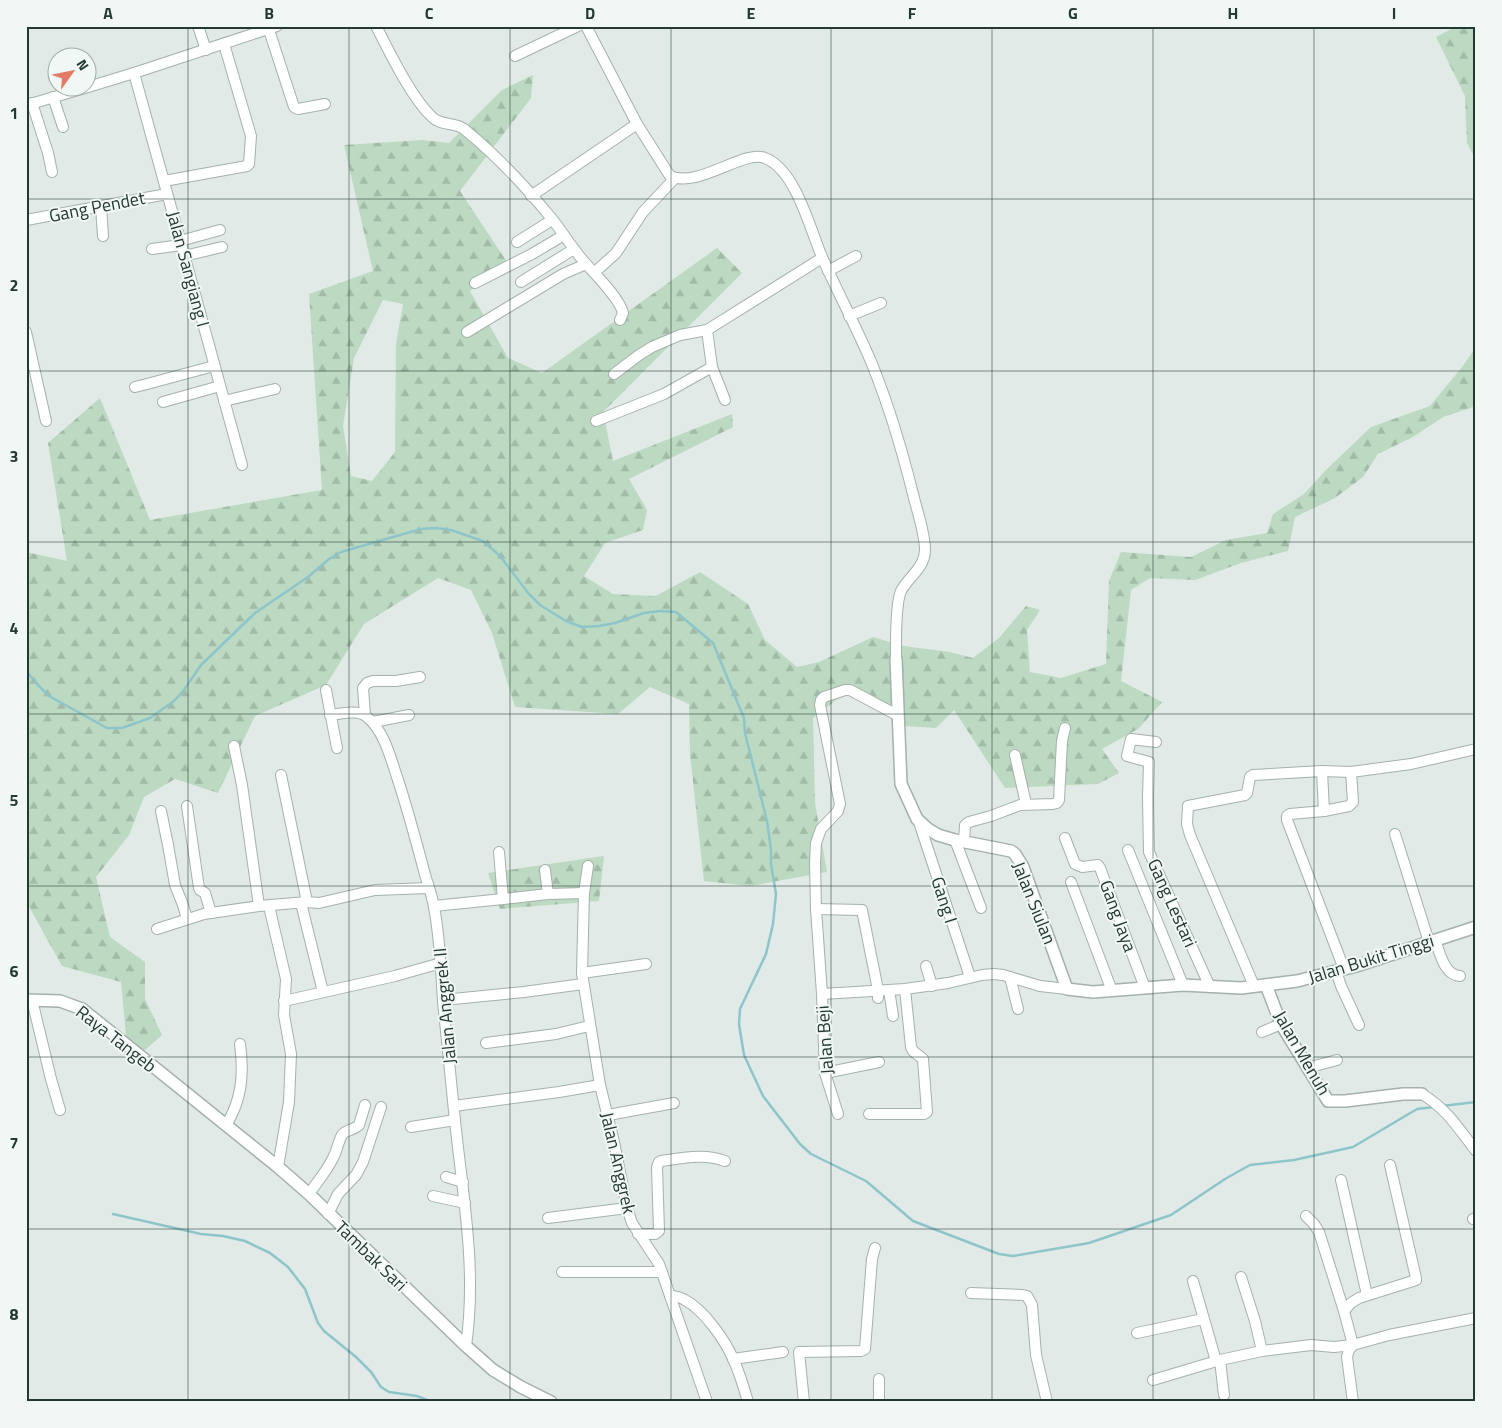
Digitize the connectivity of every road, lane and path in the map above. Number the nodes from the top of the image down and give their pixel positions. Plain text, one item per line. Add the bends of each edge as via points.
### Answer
1 (198, 26) edge
2 (376, 26) edge
3 (578, 26) edge
4 (586, 26) edge
5 (273, 28) edge
6 (224, 44) junction
7 (206, 50) junction
8 (515, 56) dead end
9 (134, 73) junction
10 (98, 84) edge
11 (50, 98) edge
12 (53, 98) edge
13 (29, 104) edge
14 (325, 104) dead end
15 (637, 124) junction
16 (63, 127) dead end
17 (52, 172) dead end
18 (675, 178) junction
19 (164, 181) junction
20 (167, 194) junction
21 (531, 196) junction
22 (101, 206) junction
23 (26, 220) edge
24 (552, 220) junction
25 (220, 230) dead end
26 (564, 235) junction
27 (102, 236) dead end
28 (517, 242) dead end
29 (180, 243) junction
30 (222, 247) dead end
31 (152, 249) dead end
32 (574, 249) junction
33 (184, 256) junction
34 (856, 256) dead end
35 (822, 258) junction
36 (586, 264) junction
37 (828, 270) junction
38 (595, 272) junction
39 (521, 282) dead end
40 (475, 283) dead end
41 (881, 303) dead end
42 (849, 316) junction
43 (620, 320) dead end
44 (707, 330) junction
45 (26, 332) edge
46 (467, 332) dead end
47 (214, 366) junction
48 (712, 367) junction
49 (614, 374) dead end
50 (220, 386) junction
51 (135, 387) dead end
52 (275, 388) dead end
53 (725, 400) dead end
54 (224, 401) junction
55 (163, 402) dead end
56 (46, 421) dead end
57 (596, 421) dead end
58 (242, 465) dead end
59 (896, 659) joint
60 (420, 677) dead end
61 (326, 690) dead end
62 (330, 715) junction
63 (409, 715) dead end
64 (897, 715) junction
65 (369, 718) junction
66 (1065, 728) dead end
67 (1156, 742) dead end
68 (234, 746) dead end
69 (337, 748) dead end
70 (1476, 749) edge
71 (1015, 755) dead end
72 (1322, 771) junction
73 (1351, 772) junction
74 (281, 775) dead end
75 (1026, 804) junction
76 (186, 806) dead end
77 (161, 811) dead end
78 (1324, 811) junction
79 (919, 822) junction
80 (1395, 834) dead end
81 (1065, 838) dead end
82 (959, 841) junction
83 (1128, 850) dead end
84 (499, 852) dead end
85 (588, 866) dead end
86 (544, 870) dead end
87 (1071, 882) dead end
88 (428, 888) junction
89 (584, 892) junction
90 (548, 894) junction
91 (503, 900) junction
92 (304, 902) junction
93 (264, 906) junction
94 (434, 906) junction
95 (981, 908) dead end
96 (816, 909) junction
97 (210, 913) junction
98 (186, 919) junction
99 (1476, 927) edge
100 (157, 929) dead end
101 (1432, 941) junction
102 (441, 963) junction
103 (646, 964) dead end
104 (926, 966) dead end
105 (1340, 970) junction
106 (1460, 976) dead end
107 (970, 977) junction
108 (1010, 977) junction
109 (583, 978) junction
110 (1183, 985) junction
111 (932, 986) junction
112 (1260, 986) junction
113 (1210, 987) junction
114 (1145, 988) junction
115 (906, 989) junction
116 (1067, 989) junction
117 (889, 990) junction
118 (1112, 990) junction
119 (323, 992) junction
120 (822, 994) junction
121 (878, 994) junction
122 (29, 1000) edge
123 (443, 1000) junction
124 (284, 1001) junction
125 (1018, 1009) dead end
126 (893, 1016) dead end
127 (1281, 1024) junction
128 (1359, 1025) dead end
129 (590, 1026) junction
130 (1262, 1032) dead end
131 (486, 1043) dead end
132 (240, 1044) dead end
133 (1337, 1060) dead end
134 (879, 1062) dead end
135 (1307, 1068) junction
136 (825, 1074) junction
137 (600, 1085) junction
138 (1422, 1094) joint
139 (196, 1103) joint
140 (674, 1103) dead end
141 (365, 1105) dead end
142 (454, 1106) junction
143 (381, 1107) dead end
144 (60, 1110) dead end
145 (838, 1114) dead end
146 (869, 1114) dead end
147 (608, 1115) junction
148 (455, 1120) junction
149 (226, 1125) junction
150 (411, 1127) dead end
151 (1476, 1152) edge
152 (725, 1161) dead end
153 (1390, 1165) dead end
154 (278, 1167) junction
155 (446, 1176) dead end
156 (1341, 1180) dead end
157 (463, 1182) junction
158 (309, 1194) junction
159 (433, 1196) dead end
160 (465, 1203) junction
161 (628, 1208) junction
162 (328, 1214) junction
163 (1306, 1216) dead end
164 (548, 1218) dead end
165 (638, 1234) junction
166 (875, 1248) dead end
167 (562, 1272) dead end
168 (662, 1272) junction
169 (1241, 1277) dead end
170 (1193, 1281) dead end
171 (971, 1293) dead end
172 (1367, 1295) junction
173 (670, 1296) junction
174 (1344, 1311) junction
175 (1476, 1318) edge
176 (1203, 1319) junction
177 (1137, 1332) dead end
178 (1353, 1345) junction
179 (466, 1346) junction
180 (1262, 1351) junction
181 (783, 1352) dead end
182 (733, 1359) junction
183 (1218, 1360) junction
184 (879, 1379) dead end
185 (1153, 1380) dead end
186 (1224, 1395) dead end
187 (551, 1402) edge
188 (707, 1402) edge
189 (748, 1402) edge
190 (804, 1402) edge
191 (879, 1402) edge
192 (1047, 1402) edge
193 (1353, 1402) edge

1 - 7 street
2 - 21 street via 427,112 441,122 462,127
3 - 8 street
4 - 15 street
5 - 6 street
5 - 14 street via 294,107 298,110
6 - 7 street
6 - 19 street via 251,136 250,164
7 - 9 street
9 - 10 street
9 - 19 street, Jalan Sangiang I
11 - 13 street
12 - 16 street
13 - 17 street
15 - 18 street via 666,172
15 - 21 street
18 - 35 street via 700,176 758,156 765,158 780,169 799,198
18 - 38 street via 643,212 616,253
19 - 20 street, Jalan Sangiang I
20 - 22 street, Gang Pendet
20 - 29 street, Jalan Sangiang I
21 - 24 street
22 - 23 street, Gang Pendet
22 - 27 street
24 - 26 street
24 - 28 street
25 - 29 street
26 - 32 street
26 - 40 street
29 - 31 street
29 - 33 street, Jalan Sangiang I
30 - 33 street
32 - 36 street
32 - 39 street
33 - 47 street, Jalan Sangiang I
34 - 37 street
35 - 37 street
35 - 44 street
36 - 38 street
36 - 46 street via 563,274
37 - 42 street
38 - 43 street via 623,310
41 - 42 street
42 - 59 street via 872,363 892,422 925,549 921,564 901,592 898,603
44 - 48 street
44 - 49 street via 680,335 658,344
45 - 56 street
47 - 50 street, Jalan Sangiang I
47 - 51 street
48 - 53 street
48 - 57 street via 664,394
50 - 54 street, Jalan Sangiang I
50 - 55 street
52 - 54 street
54 - 58 street, Jalan Sangiang I
59 - 64 street
60 - 65 street via 367,683 363,688
61 - 62 street
62 - 65 street via 350,713
62 - 69 street
63 - 65 street
64 - 79 street via 901,784
64 - 96 street, Jalan Beji via 850,690 821,700 840,804 838,811 821,829 816,843
65 - 88 street, Jalan Anggrek II via 380,733 392,763
66 - 75 street via 1059,801
67 - 113 street, Gang Lestari via 1130,739 1127,756 1150,762 1149,852
68 - 93 street
70 - 73 street via 1411,764
71 - 75 street
72 - 73 street
72 - 78 street
72 - 112 street via 1253,775 1245,795 1192,804 1187,808 1190,835
73 - 78 street via 1352,804
74 - 92 street
75 - 82 street via 966,823
76 - 97 street via 199,888 205,893
77 - 98 street via 175,885
78 - 105 street via 1290,814 1287,820 1313,886
79 - 82 street, Jalan Siulan via 938,835
79 - 107 street, Gang I
80 - 101 street
81 - 114 street, Gang Jaya via 1075,864 1082,867 1098,865 1100,868
82 - 95 street
82 - 116 street, Jalan Siulan via 1011,851 1020,859
83 - 110 street
84 - 91 street
85 - 89 street, Jalan Anggrek
86 - 90 street
87 - 118 street
88 - 92 street via 375,890 319,903
88 - 94 street, Jalan Anggrek II
89 - 90 street
89 - 109 street, Jalan Anggrek
90 - 91 street
91 - 94 street
92 - 93 street
92 - 119 street
93 - 97 street
93 - 124 street via 286,979
94 - 102 street, Jalan Anggrek II
96 - 120 street, Jalan Beji
96 - 121 street via 862,910
97 - 98 street
98 - 100 street
99 - 101 street, Jalan Bukit Tinggi
101 - 105 street, Jalan Bukit Tinggi
101 - 106 street via 1448,971
102 - 119 street
102 - 123 street, Jalan Anggrek II
103 - 109 street
104 - 111 street
105 - 112 street, Jalan Bukit Tinggi via 1298,981
105 - 128 street via 1341,986
107 - 108 street via 994,974
107 - 111 street
108 - 116 street via 1040,986
108 - 125 street
109 - 123 street via 524,992
109 - 129 street, Jalan Anggrek
110 - 113 street
110 - 114 street
111 - 115 street
112 - 113 street
112 - 127 street, Jalan Menuh
114 - 118 street
115 - 117 street
115 - 146 street via 911,1047 923,1059 927,1112
116 - 118 street via 1082,992
117 - 121 street
117 - 126 street
119 - 124 street
120 - 121 street
120 - 136 street, Jalan Beji
122 - 139 street, Raya Tangeb via 60,1001 82,1009
122 - 144 street
123 - 142 street, Jalan Anggrek II
124 - 154 street via 291,1074
127 - 130 street
127 - 135 street, Jalan Menuh
129 - 131 street
129 - 137 street, Jalan Anggrek
132 - 149 street via 242,1079 234,1113
133 - 135 street
134 - 136 street
135 - 138 street, Jalan Menuh via 1328,1101
136 - 145 street, Jalan Beji
137 - 142 street
137 - 147 street, Jalan Anggrek
138 - 151 street, Jalan Menuh via 1445,1111
139 - 149 street, Tambak Sari
140 - 147 street
141 - 158 street via 359,1125 342,1135 330,1163
142 - 148 street, Jalan Anggrek II
143 - 162 street via 363,1162 338,1194
147 - 161 street, Jalan Anggrek
148 - 150 street
148 - 157 street, Jalan Anggrek II
149 - 154 street, Tambak Sari
152 - 165 street via 707,1156 658,1162 659,1231
153 - 172 street via 1416,1280
154 - 158 street, Tambak Sari
155 - 157 street
156 - 172 street
157 - 160 street, Jalan Anggrek II
158 - 162 street, Tambak Sari
159 - 160 street
160 - 179 street, Jalan Anggrek II via 471,1277
161 - 164 street
161 - 165 street, Jalan Anggrek
162 - 179 street, Tambak Sari
163 - 174 street via 1319,1232
165 - 168 street, Jalan Anggrek via 653,1252
166 - 190 street via 865,1349 799,1352
167 - 168 street
168 - 173 street, Jalan Anggrek
169 - 180 street
170 - 176 street
171 - 192 street via 1023,1295 1029,1299 1036,1355
172 - 174 street via 1355,1300
173 - 182 street via 687,1300 701,1313
173 - 188 street, Jalan Anggrek
174 - 178 street
175 - 178 street
176 - 177 street
176 - 183 street
178 - 180 street via 1311,1345
178 - 193 street via 1347,1357
179 - 187 street, Tambak Sari via 493,1370
180 - 183 street
181 - 182 street
182 - 189 street
183 - 185 street
183 - 186 street
184 - 191 street

